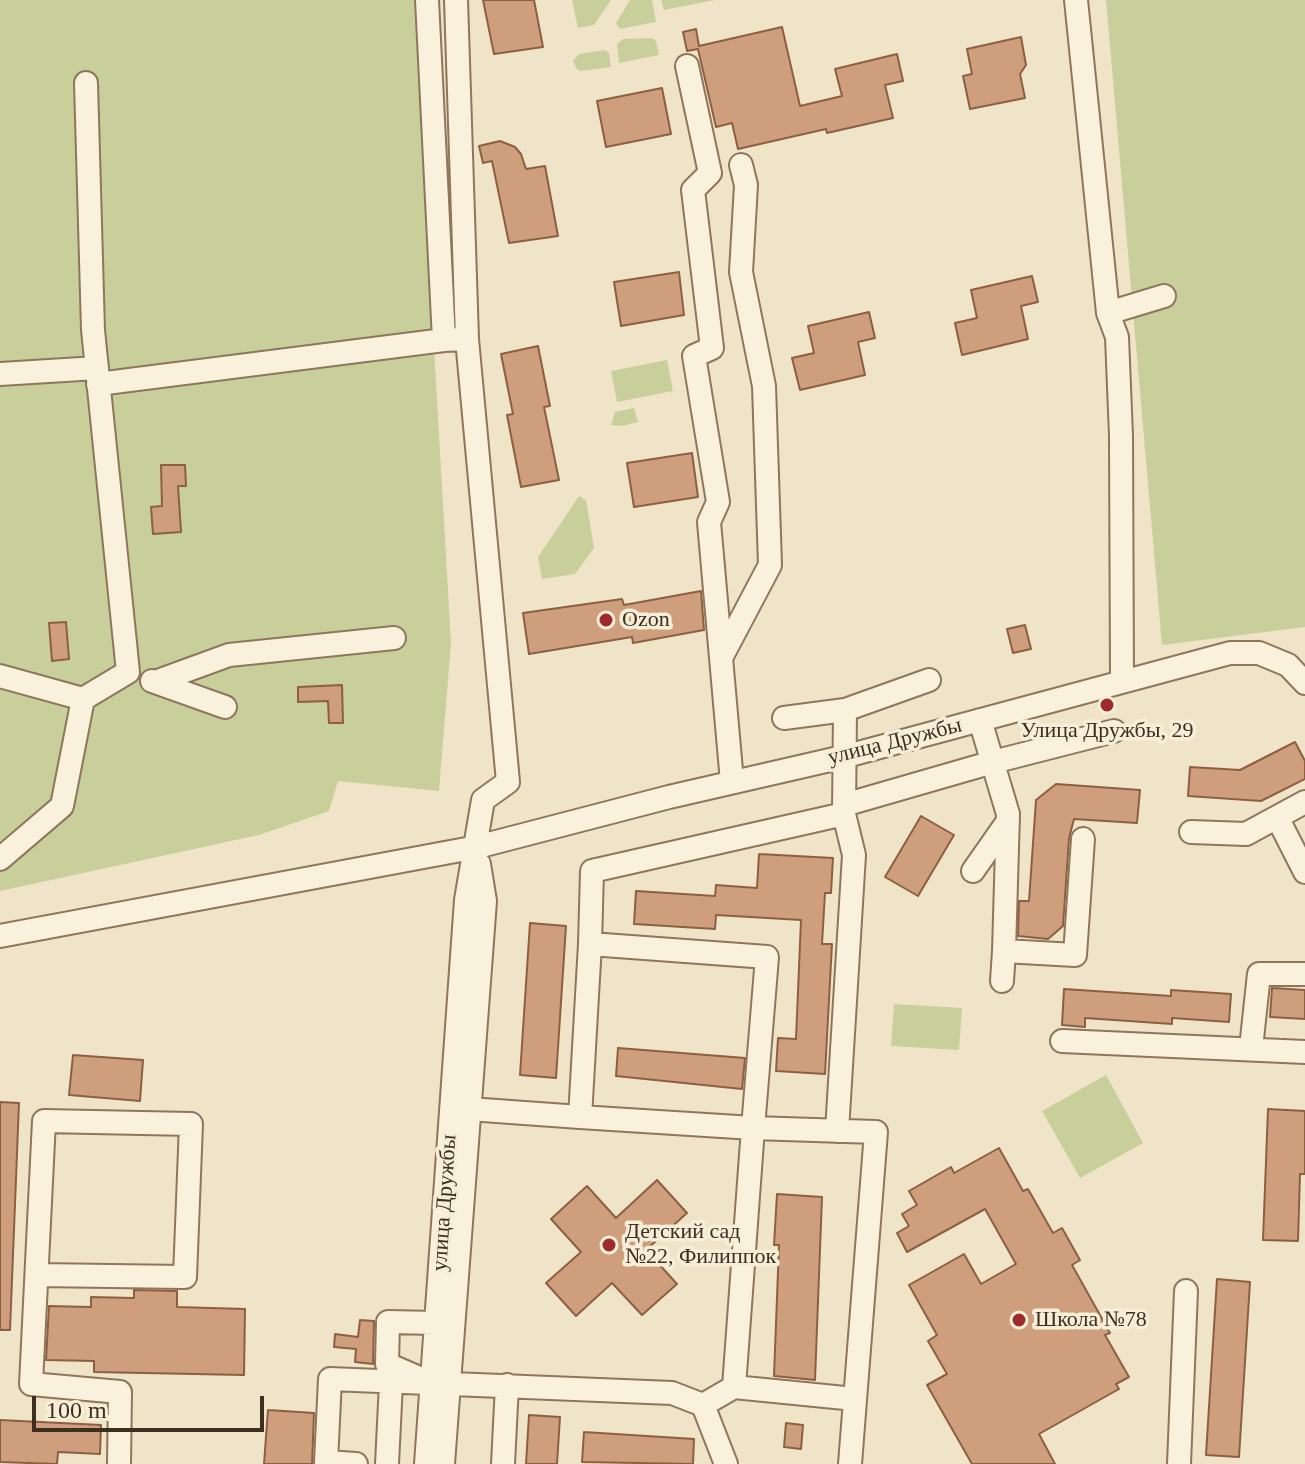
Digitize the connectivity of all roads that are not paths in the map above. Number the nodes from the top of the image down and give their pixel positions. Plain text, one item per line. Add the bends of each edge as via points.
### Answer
1 (427, 0) edge
2 (456, 0) edge
3 (1076, 0) edge
4 (687, 66) dead end
5 (86, 83) dead end
6 (741, 165) dead end
7 (1164, 296) dead end
8 (1108, 313) junction
9 (467, 339) junction
10 (444, 340) junction
11 (0, 374) edge
12 (97, 376) junction
13 (394, 638) dead end
14 (722, 657) junction
15 (128, 672) junction
16 (0, 676) edge
17 (929, 680) dead end
18 (1122, 680) junction
19 (155, 682) junction
20 (1305, 683) edge
21 (83, 699) junction
22 (225, 707) dead end
23 (845, 710) junction
24 (784, 718) dead end
25 (980, 720) junction
26 (1114, 731) dead end
27 (843, 757) junction
28 (993, 762) junction
29 (732, 782) junction
30 (1305, 802) edge
31 (844, 810) junction
32 (1277, 817) junction
33 (1008, 821) junction
34 (1191, 832) dead end
35 (1083, 839) dead end
36 (477, 847) junction
37 (0, 859) edge
38 (973, 871) dead end
39 (1305, 872) edge
40 (0, 936) edge
41 (590, 944) junction
42 (1004, 951) junction
43 (1305, 974) edge
44 (1002, 981) dead end
45 (1062, 1041) dead end
46 (1251, 1048) junction
47 (1305, 1052) edge
48 (469, 1109) junction
49 (580, 1117) junction
50 (753, 1128) junction
51 (837, 1131) junction
52 (37, 1275) junction
53 (1186, 1291) dead end
54 (436, 1323) junction
55 (391, 1383) junction
56 (440, 1384) junction
57 (507, 1385) junction
58 (734, 1387) junction
59 (855, 1399) junction
60 (703, 1405) junction
61 (119, 1464) edge
62 (356, 1464) edge
63 (387, 1464) edge
64 (426, 1464) edge
65 (443, 1464) edge
66 (503, 1464) edge
67 (726, 1464) edge
68 (850, 1464) edge
69 (1179, 1464) edge

1 - 10 street
2 - 9 street
3 - 8 street
4 - 14 street via 710,173 693,190 712,348 694,356 718,502 709,522
5 - 12 street
6 - 14 street via 746,185 741,272 764,386 770,565
7 - 8 street
8 - 18 street via 1117,337 1121,436
9 - 10 street
9 - 36 street via 508,782 483,800
10 - 12 street
11 - 12 street
12 - 15 street
13 - 19 street via 229,655
14 - 29 street
15 - 19 street
15 - 21 street
16 - 21 street
17 - 23 street
18 - 20 street, улица Дружбы via 1230,653 1259,653 1288,665
18 - 25 street, улица Дружбы
19 - 22 street
21 - 37 street via 62,806
23 - 24 street
23 - 27 street
25 - 27 street, улица Дружбы
25 - 28 street
26 - 28 street
27 - 29 street, улица Дружбы
27 - 31 street
28 - 31 street
28 - 33 street
29 - 36 street, улица Дружбы
30 - 32 street
31 - 41 street via 592,871
31 - 51 street via 854,855
32 - 34 street via 1246,834
32 - 39 street
33 - 38 street
33 - 42 street
35 - 42 street via 1075,955
36 - 40 street, улица Дружбы
36 - 48 street, улица Дружбы via 485,901
36 - 54 street, улица Дружбы via 466,900
41 - 49 street
41 - 50 street via 767,957
42 - 44 street
43 - 46 street via 1259,974
45 - 46 street
46 - 47 street
48 - 49 street
48 - 56 street, улица Дружбы
49 - 50 street
50 - 51 street
50 - 58 street
51 - 59 street via 876,1132
52 - 52 street via 185,1277 191,1124 44,1121
52 - 61 street via 31,1384 120,1392
53 - 69 street
54 - 56 street, улица Дружбы
54 - 56 street via 388,1322 387,1364
55 - 56 street
55 - 62 street via 330,1379 326,1462
55 - 63 street
56 - 57 street
56 - 64 street, улица Дружбы
56 - 65 street, улица Дружбы
57 - 60 street via 672,1393
57 - 66 street
58 - 59 street
58 - 60 street
59 - 68 street
60 - 67 street

